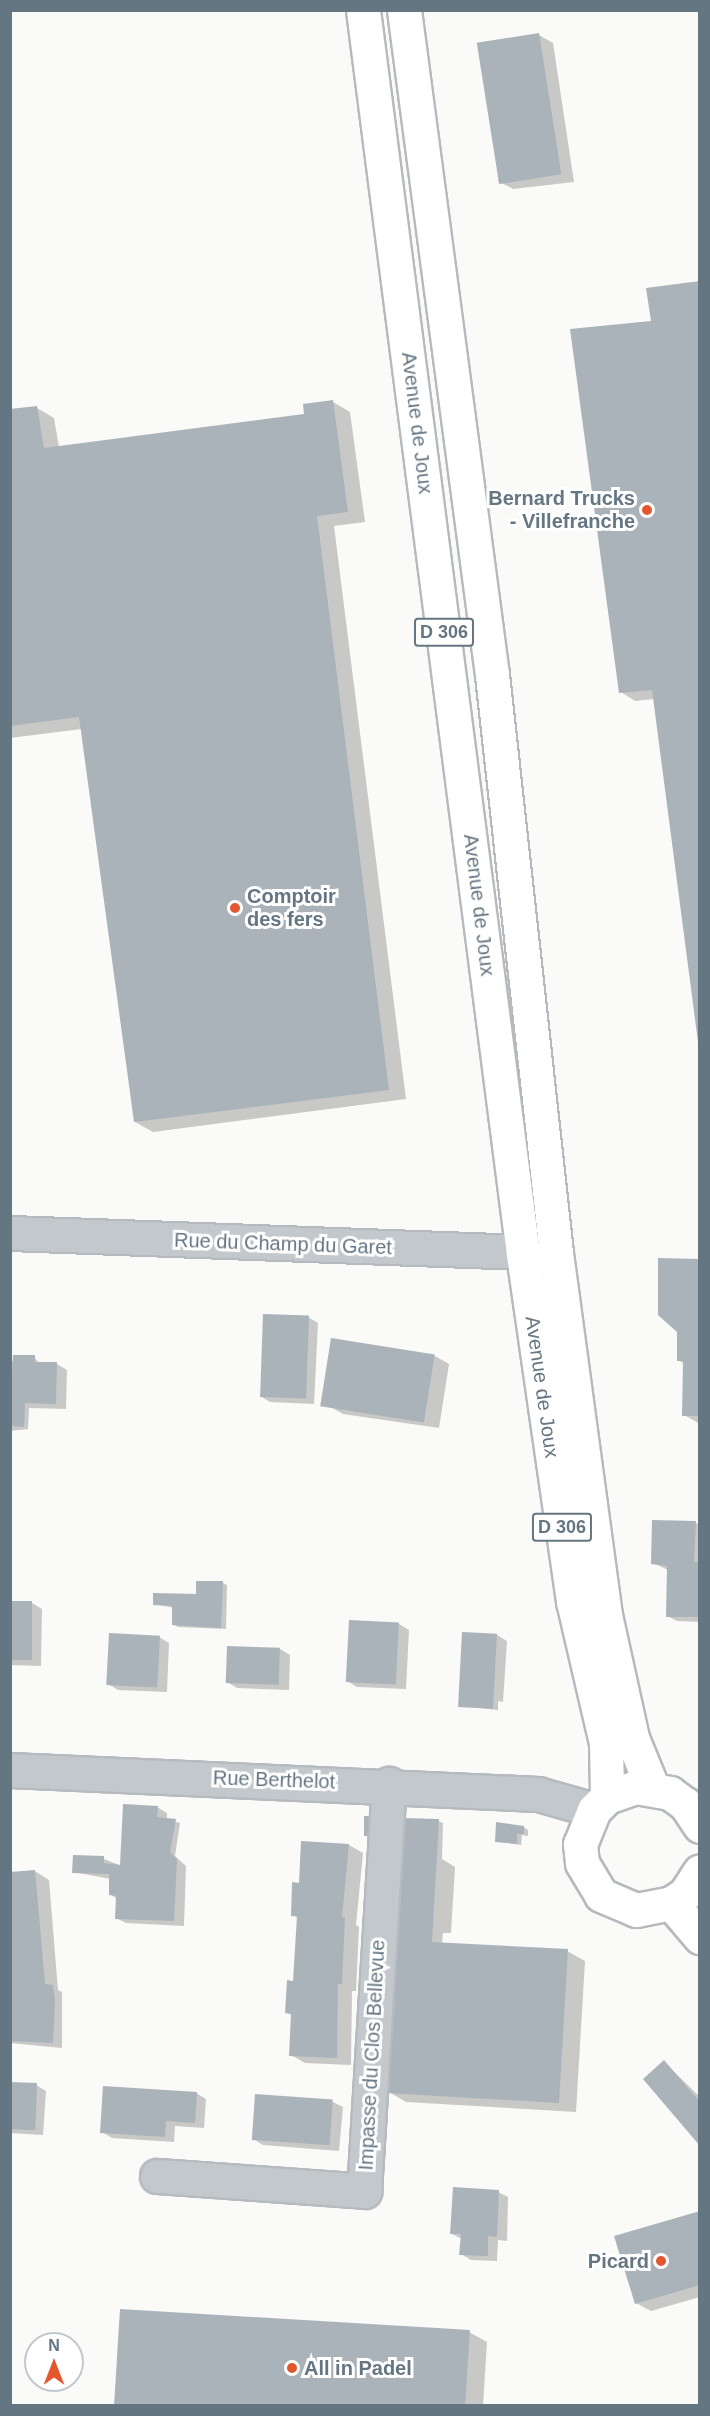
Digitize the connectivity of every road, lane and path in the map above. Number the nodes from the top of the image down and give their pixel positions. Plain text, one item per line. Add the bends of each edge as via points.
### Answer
1 (363, 10) edge
2 (405, 10) edge
3 (10, 1233) edge
4 (556, 1253) junction
5 (523, 1254) junction
6 (10, 1770) edge
7 (388, 1784) junction
8 (652, 1787) junction
9 (538, 1794) junction
10 (601, 1804) junction
11 (699, 1821) edge
12 (580, 1844) junction
13 (698, 1879) edge
14 (671, 1903) junction
15 (699, 1937) edge
16 (157, 2176) dead end

1 - 5 main road, Avenue de Joux / D 306
2 - 4 main road, Avenue de Joux / D 306 via 492,675
3 - 5 street, Rue du Champ du Garet
4 - 5 street, Rue du Champ du Garet
4 - 8 main road, Avenue de Joux / D 306 via 605,1615 632,1738
5 - 10 main road, Avenue de Joux / D 306 via 573,1602 606,1743
6 - 7 street, Rue Berthelot
7 - 9 street, Rue Berthelot
7 - 16 street, Impasse du Clos Bellevue via 364,2191
8 - 10 main road via 636,1787
8 - 11 main road via 670,1792
9 - 10 street, Rue Berthelot
9 - 12 street
10 - 12 main road
12 - 14 main road via 582,1863 601,1895 636,1910
13 - 14 main road
14 - 15 main road

